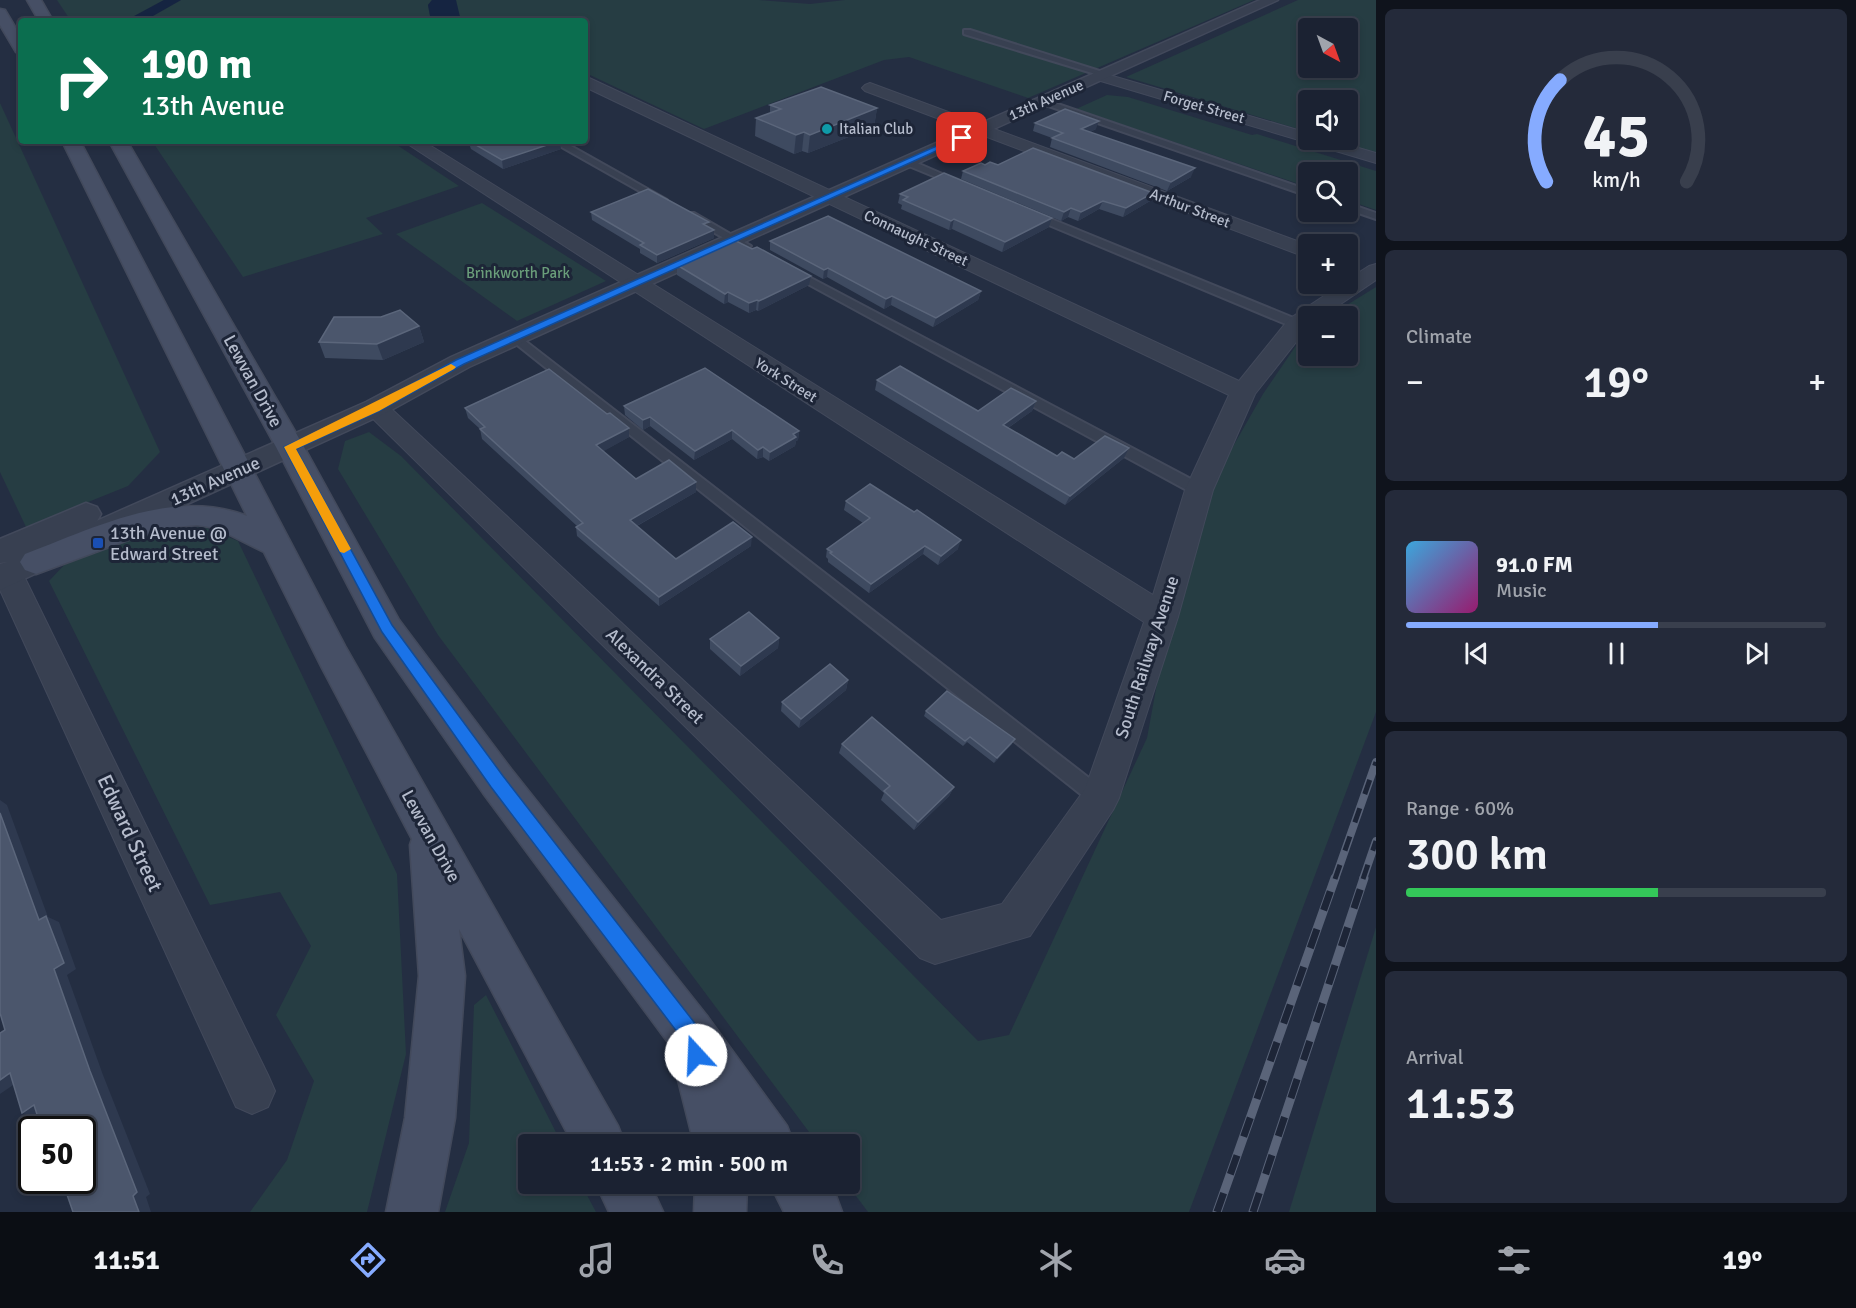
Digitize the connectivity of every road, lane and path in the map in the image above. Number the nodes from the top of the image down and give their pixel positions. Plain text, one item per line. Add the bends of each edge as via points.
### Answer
1 (34, 0) edge
2 (1271, 0) edge
3 (0, 13) edge
4 (44, 18) edge
5 (967, 32) dead end
6 (18, 44) edge
7 (1102, 75) junction
8 (588, 82) edge
9 (870, 88) dead end
10 (1043, 101) junction
11 (980, 129) junction
12 (1298, 135) edge
13 (73, 144) edge
14 (120, 144) edge
15 (416, 144) edge
16 (560, 144) edge
17 (1348, 150) edge
18 (1376, 158) edge
19 (907, 162) junction
20 (972, 189) edge
21 (1298, 190) edge
22 (829, 197) junction
23 (1016, 207) edge
24 (1358, 210) edge
25 (1376, 216) edge
26 (734, 240) junction
27 (1298, 248) edge
28 (755, 251) edge
29 (776, 262) edge
30 (1372, 273) edge
31 (634, 284) junction
32 (1297, 324) junction
33 (515, 337) junction
34 (460, 362) junction
35 (1243, 392) junction
36 (375, 408) junction
37 (285, 439) junction
38 (235, 460) junction
39 (1199, 490) junction
40 (279, 546) junction
41 (11, 567) edge
42 (1162, 617) junction
43 (1100, 798) junction
44 (429, 831) junction
45 (935, 943) joint
46 (690, 1033) junction
47 (252, 1091) dead end
48 (595, 1134) edge
49 (716, 1134) edge
50 (762, 1134) edge
51 (627, 1194) edge
52 (721, 1194) edge
53 (803, 1194) edge
54 (412, 1212) edge
55 (637, 1212) edge
56 (720, 1212) edge
57 (816, 1212) edge

1 - 4 main road
2 - 7 street, 13th Avenue
3 - 6 main road
5 - 7 lane
7 - 10 street, 13th Avenue
7 - 12 street, Forget Street
8 - 22 street, Connaught Street
9 - 11 street, Arthur Street
10 - 11 street, 13th Avenue
10 - 21 lane
11 - 19 street, 13th Avenue
11 - 27 street, Arthur Street
13 - 38 main road, Lewvan Drive
14 - 37 main road, Lewvan Drive
15 - 31 street, York Street
16 - 26 lane
17 - 18 street
19 - 20 lane
19 - 22 street, 13th Avenue
22 - 26 street, 13th Avenue
22 - 35 street, Connaught Street
23 - 32 lane
24 - 25 lane
26 - 28 lane
26 - 31 street, 13th Avenue
29 - 39 lane
30 - 32 street, South Railway Avenue
31 - 33 street, 13th Avenue
31 - 42 street, York Street
32 - 35 street, South Railway Avenue
33 - 34 street, 13th Avenue
33 - 43 lane
34 - 36 street, 13th Avenue
34 - 37 street, 13th Avenue
35 - 39 street, South Railway Avenue
36 - 37 street, 13th Avenue
36 - 45 street, Alexandra Street
37 - 38 street, 13th Avenue
37 - 46 main road, Lewvan Drive via 387,628 497,781
38 - 40 main road, Lewvan Drive
38 - 41 street, 13th Avenue
39 - 42 street, South Railway Avenue
40 - 41 main road via 243,526 214,516 183,516 143,523
40 - 44 main road, Lewvan Drive via 333,656
41 - 47 street, Edward Street
42 - 43 street, South Railway Avenue
43 - 45 street, South Railway Avenue via 1015,921
44 - 48 main road, Lewvan Drive
44 - 54 main road via 442,976 430,1118
46 - 49 main road
46 - 50 main road, Lewvan Drive
51 - 55 main road
52 - 56 main road
53 - 57 main road

